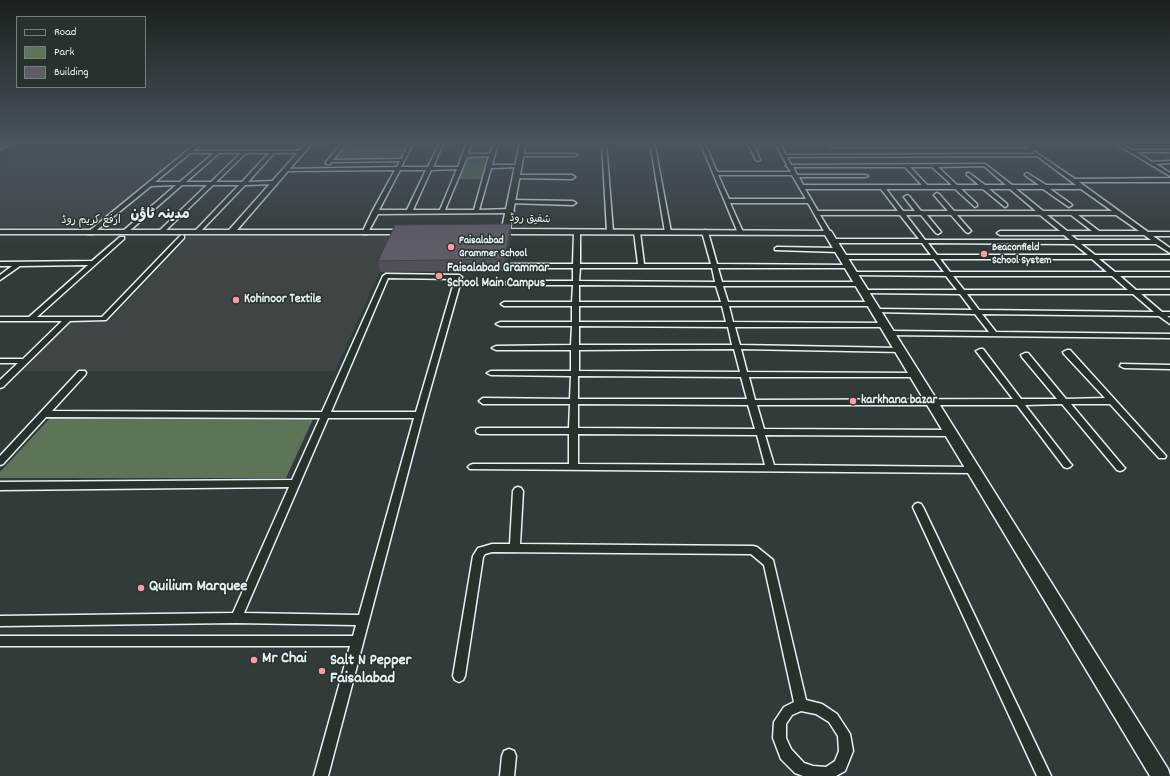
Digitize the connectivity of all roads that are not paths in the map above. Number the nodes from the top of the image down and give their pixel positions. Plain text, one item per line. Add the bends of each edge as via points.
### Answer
1 (157, 178) edge
2 (187, 178) edge
3 (218, 178) edge
4 (248, 178) edge
5 (279, 178) edge
6 (393, 178) edge
7 (425, 178) edge
8 (456, 178) edge
9 (485, 178) edge
10 (516, 178) edge
11 (606, 178) edge
12 (658, 178) edge
13 (717, 178) edge
14 (795, 178) edge
15 (918, 178) edge
16 (946, 178) edge
17 (974, 178) edge
18 (1000, 178) edge
19 (1033, 178) edge
20 (1070, 178) edge
21 (1170, 180) edge
22 (1074, 181) junction
23 (275, 183) junction
24 (150, 184) junction
25 (180, 184) junction
26 (212, 184) junction
27 (242, 184) junction
28 (801, 187) junction
29 (882, 187) junction
30 (926, 187) junction
31 (956, 187) junction
32 (984, 187) junction
33 (1010, 187) junction
34 (1044, 187) junction
35 (1081, 187) junction
36 (936, 195) dead end
37 (907, 197) dead end
38 (727, 201) junction
39 (809, 201) junction
40 (512, 202) junction
41 (573, 203) dead end
42 (974, 205) dead end
43 (1004, 205) dead end
44 (1069, 205) dead end
45 (510, 211) junction
46 (375, 212) junction
47 (410, 212) junction
48 (442, 212) junction
49 (476, 212) junction
50 (816, 213) junction
51 (902, 213) junction
52 (921, 213) junction
53 (952, 213) junction
54 (1041, 213) junction
55 (1072, 213) junction
56 (1117, 213) junction
57 (490, 230) edge
58 (506, 230) junction
59 (968, 231) dead end
60 (0, 232) edge
61 (161, 232) junction
62 (197, 232) junction
63 (231, 232) junction
64 (412, 232) edge
65 (577, 232) junction
66 (610, 232) junction
67 (637, 232) junction
68 (668, 232) junction
69 (705, 232) junction
70 (740, 232) junction
71 (938, 232) dead end
72 (90, 233) junction
73 (365, 233) junction
74 (1000, 233) dead end
75 (1065, 233) junction
76 (1098, 233) junction
77 (1146, 234) junction
78 (1170, 234) edge
79 (123, 235) junction
80 (182, 237) dead end
81 (923, 241) junction
82 (1075, 242) junction
83 (1157, 242) junction
84 (777, 249) dead end
85 (1168, 249) edge
86 (935, 257) junction
87 (1170, 257) edge
88 (1094, 258) junction
89 (846, 262) junction
90 (93, 263) junction
91 (0, 264) edge
92 (18, 264) junction
93 (511, 266) dead end
94 (576, 266) junction
95 (641, 266) junction
96 (714, 266) junction
97 (948, 274) junction
98 (1170, 274) edge
99 (1114, 275) junction
100 (0, 278) edge
101 (508, 283) dead end
102 (576, 284) junction
103 (719, 284) junction
104 (962, 292) junction
105 (1135, 292) junction
106 (1170, 292) edge
107 (504, 304) dead end
108 (576, 304) junction
109 (725, 304) junction
110 (874, 308) junction
111 (977, 312) junction
112 (1160, 314) junction
113 (1170, 314) edge
114 (0, 319) edge
115 (31, 319) junction
116 (68, 319) junction
117 (1170, 322) edge
118 (500, 324) dead end
119 (575, 324) junction
120 (730, 324) junction
121 (887, 329) junction
122 (994, 334) junction
123 (1170, 336) edge
124 (736, 347) junction
125 (496, 348) dead end
126 (575, 348) junction
127 (900, 350) junction
128 (980, 352) dead end
129 (1067, 352) dead end
130 (1025, 355) dead end
131 (0, 361) edge
132 (24, 362) junction
133 (1124, 366) dead end
134 (1170, 367) edge
135 (82, 373) dead end
136 (491, 373) dead end
137 (574, 373) junction
138 (744, 374) junction
139 (915, 375) junction
140 (0, 385) edge
141 (483, 401) dead end
142 (574, 401) junction
143 (1066, 401) junction
144 (1112, 401) junction
145 (752, 402) junction
146 (1019, 402) junction
147 (933, 403) junction
148 (44, 414) junction
149 (325, 414) junction
150 (419, 415) junction
151 (480, 431) dead end
152 (574, 431) junction
153 (760, 432) junction
154 (951, 433) junction
155 (1162, 456) dead end
156 (0, 462) edge
157 (1067, 465) dead end
158 (473, 467) dead end
159 (573, 467) junction
160 (770, 468) junction
161 (1120, 468) dead end
162 (974, 470) junction
163 (295, 483) junction
164 (0, 486) edge
165 (518, 491) dead end
166 (918, 507) dead end
167 (515, 549) junction
168 (236, 618) junction
169 (363, 620) junction
170 (0, 621) edge
171 (0, 641) edge
172 (358, 641) junction
173 (459, 676) dead end
174 (801, 706) junction
175 (509, 756) dead end
176 (800, 772) edge
177 (827, 775) edge
178 (321, 776) edge
179 (507, 776) edge
180 (1044, 776) edge
181 (1161, 776) edge

1 - 24 street
2 - 25 street
3 - 26 street
4 - 27 street
5 - 23 street
6 - 46 street
7 - 47 street
8 - 48 street
9 - 49 street
10 - 40 street
11 - 66 street
12 - 68 street
13 - 38 street
14 - 28 street
15 - 30 street
16 - 31 street
17 - 32 street
18 - 33 street
19 - 34 street
20 - 22 street
21 - 22 street
22 - 35 street
23 - 27 street
23 - 63 street
24 - 25 street
24 - 72 street
25 - 26 street
25 - 79 street
26 - 27 street
26 - 61 street
27 - 62 street
28 - 29 street
28 - 39 street
29 - 30 street
29 - 51 street
30 - 31 street
31 - 32 street
31 - 42 street
32 - 33 street
32 - 43 street
33 - 34 street
33 - 54 street
34 - 35 street
34 - 44 street
35 - 56 street
36 - 53 street
37 - 52 street
38 - 39 street
38 - 70 street
39 - 50 street
40 - 41 street
40 - 45 street
45 - 49 street
45 - 58 street
46 - 47 street
46 - 73 street
47 - 48 street
48 - 49 street
50 - 51 street
50 - 89 street
51 - 52 street
51 - 81 street
52 - 53 street
52 - 71 street
53 - 54 street
53 - 59 street
54 - 55 street
54 - 75 street
55 - 56 street
55 - 76 street
56 - 77 street
57 - 58 street, شفیق روڈ
58 - 65 street, شفیق روڈ
60 - 72 street, ارفع کریم روڈ
61 - 62 street, ارفع کریم روڈ
61 - 79 street, ارفع کریم روڈ
62 - 63 street, ارفع کریم روڈ
63 - 73 street
64 - 73 street
65 - 66 street, شفیق روڈ
65 - 94 street
66 - 67 street, شفیق روڈ
67 - 68 street, شفیق روڈ
67 - 95 street
68 - 69 street, شفیق روڈ
69 - 70 street, شفیق روڈ
69 - 96 street
70 - 89 street, شفیق روڈ
72 - 79 street, ارفع کریم روڈ
74 - 75 street
75 - 76 street
75 - 82 street
76 - 77 street
77 - 78 street
77 - 83 street
79 - 90 street
80 - 116 street via 104,319
81 - 82 street
81 - 86 street
81 - 89 street
82 - 83 street
82 - 88 street
83 - 85 street
84 - 89 street
86 - 88 street
86 - 89 street
86 - 97 street
87 - 88 street
88 - 99 street
89 - 96 street
89 - 97 street
89 - 103 street
89 - 104 street
89 - 110 street
90 - 92 street
90 - 115 street
91 - 92 street
92 - 100 street
93 - 94 street
94 - 95 street
94 - 102 street
95 - 96 street
96 - 103 street
97 - 99 street
97 - 104 street
98 - 99 street
99 - 105 street
101 - 102 street
102 - 103 street
102 - 108 street
103 - 109 street
104 - 105 street
104 - 111 street
105 - 106 street
105 - 112 street
107 - 108 street
108 - 109 street
108 - 119 street
109 - 110 street
109 - 120 street
110 - 111 street
110 - 121 street
111 - 112 street
111 - 122 street
112 - 113 street
112 - 117 street
114 - 115 street
115 - 116 street
116 - 132 street
118 - 119 street
119 - 120 street
119 - 126 street
120 - 121 street
120 - 124 street
121 - 122 street
121 - 127 street
122 - 123 street
124 - 126 street
124 - 127 street
124 - 138 street
125 - 126 street
126 - 137 street
127 - 139 street
128 - 146 street
129 - 144 street
130 - 143 street
131 - 132 street
132 - 140 street
133 - 134 street
135 - 148 street
136 - 137 street
137 - 138 street
137 - 142 street
138 - 139 street
138 - 145 street
139 - 147 street
141 - 142 street
142 - 145 street
142 - 152 street
143 - 144 street
143 - 146 street
143 - 161 street
144 - 155 street
145 - 147 street
145 - 153 street
146 - 147 street
146 - 157 street
147 - 154 street
148 - 149 street
148 - 156 street
149 - 150 street
149 - 150 street via 386,276 459,277
149 - 163 street
150 - 169 street
151 - 152 street
152 - 153 street
152 - 159 street
153 - 154 street
153 - 160 street
154 - 162 street
158 - 159 street
159 - 160 street
160 - 162 street
162 - 181 street
163 - 164 street
163 - 168 street
165 - 167 street
166 - 180 street
167 - 173 street via 492,548 482,551 478,556
167 - 174 street via 753,550 769,563
168 - 169 street
168 - 170 street
169 - 172 street
171 - 172 street
172 - 178 street
174 - 176 street via 788,711 780,722 779,738 786,754
174 - 177 street via 818,708 833,718 844,734 846,752 840,766
175 - 179 street
176 - 177 street

